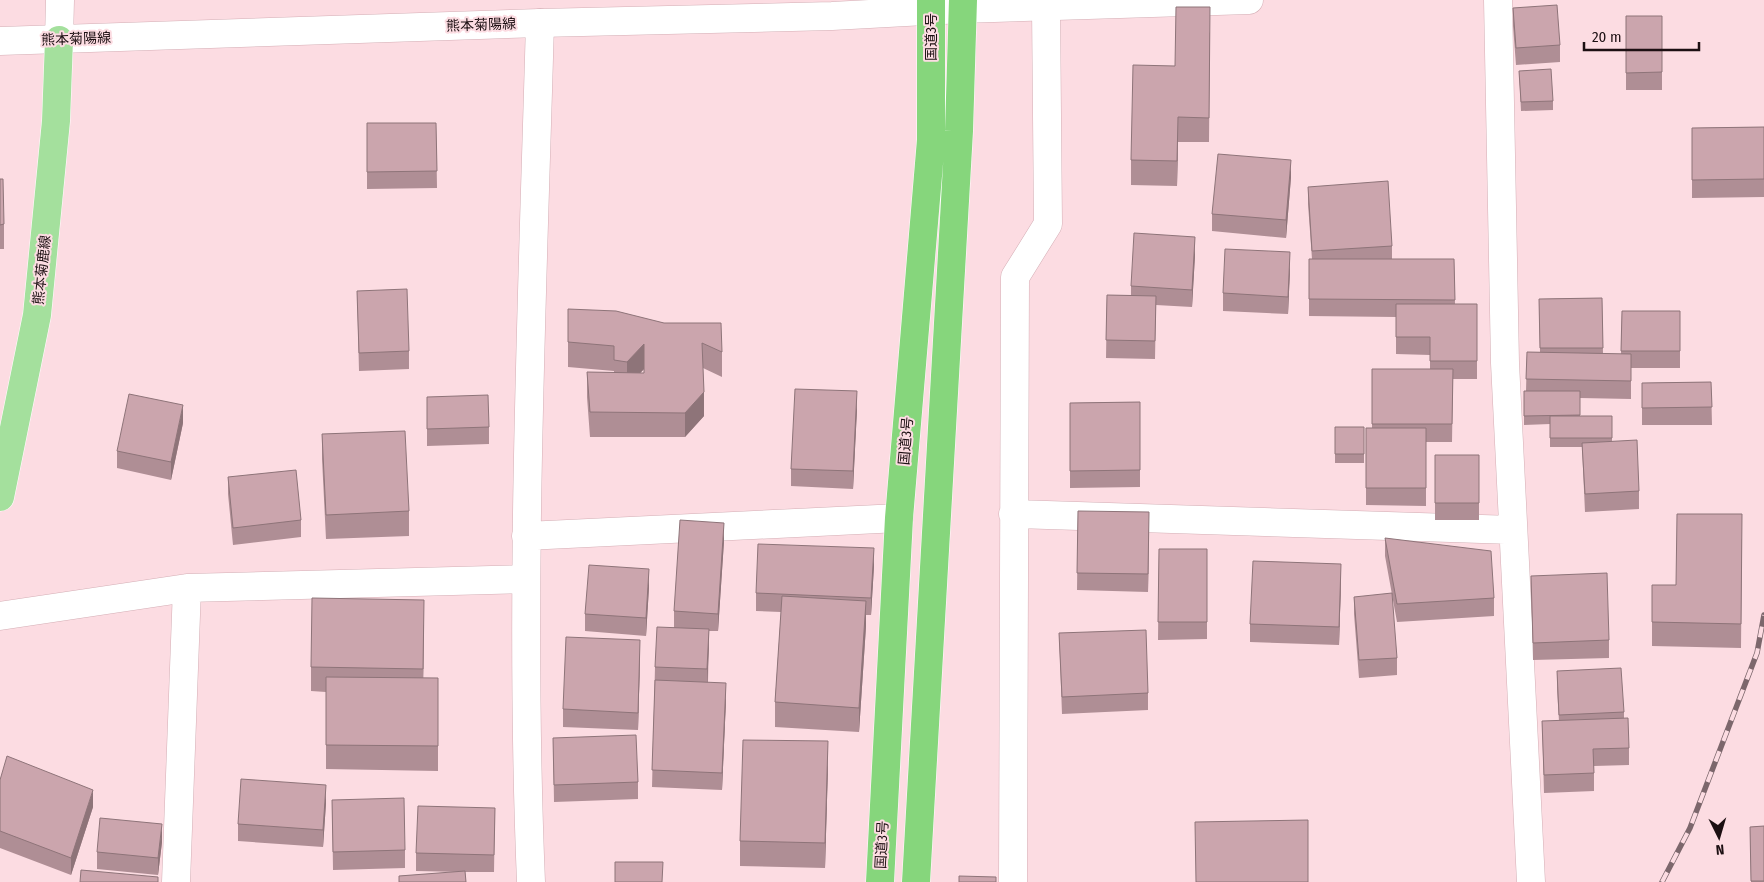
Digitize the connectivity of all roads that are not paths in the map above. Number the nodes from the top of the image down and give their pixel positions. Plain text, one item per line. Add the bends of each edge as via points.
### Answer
1 (60, 0) edge
2 (1249, 0) edge
3 (1498, 0) edge
4 (963, 4) edge
5 (931, 6) edge
6 (1046, 7) junction
7 (540, 23) junction
8 (59, 40) junction
9 (0, 41) edge
10 (0, 496) edge
11 (1013, 514) junction
12 (899, 518) junction
13 (1513, 530) junction
14 (526, 536) junction
15 (525, 579) junction
16 (187, 588) junction
17 (0, 616) edge
18 (176, 882) edge
19 (531, 882) edge
20 (880, 882) edge
21 (916, 882) edge
22 (1013, 882) edge
23 (1531, 882) edge

1 - 8 street
2 - 6 street, 熊本菊陽線
3 - 13 street via 1505,364
4 - 5 street, 熊本菊陽線
4 - 6 street, 熊本菊陽線
4 - 21 highway via 957,171
5 - 7 street, 熊本菊陽線
5 - 12 highway, 国道3号 via 931,140
6 - 11 street via 1048,224 1015,277
7 - 8 street, 熊本菊陽線
7 - 14 street
8 - 9 street, 熊本菊陽線
8 - 10 main road, 熊本菊鹿線 via 56,121 37,315
11 - 13 street
11 - 22 street
12 - 14 street
12 - 20 highway, 国道3号
13 - 23 street
14 - 15 street
15 - 16 street
15 - 19 street
16 - 17 street
16 - 18 street

